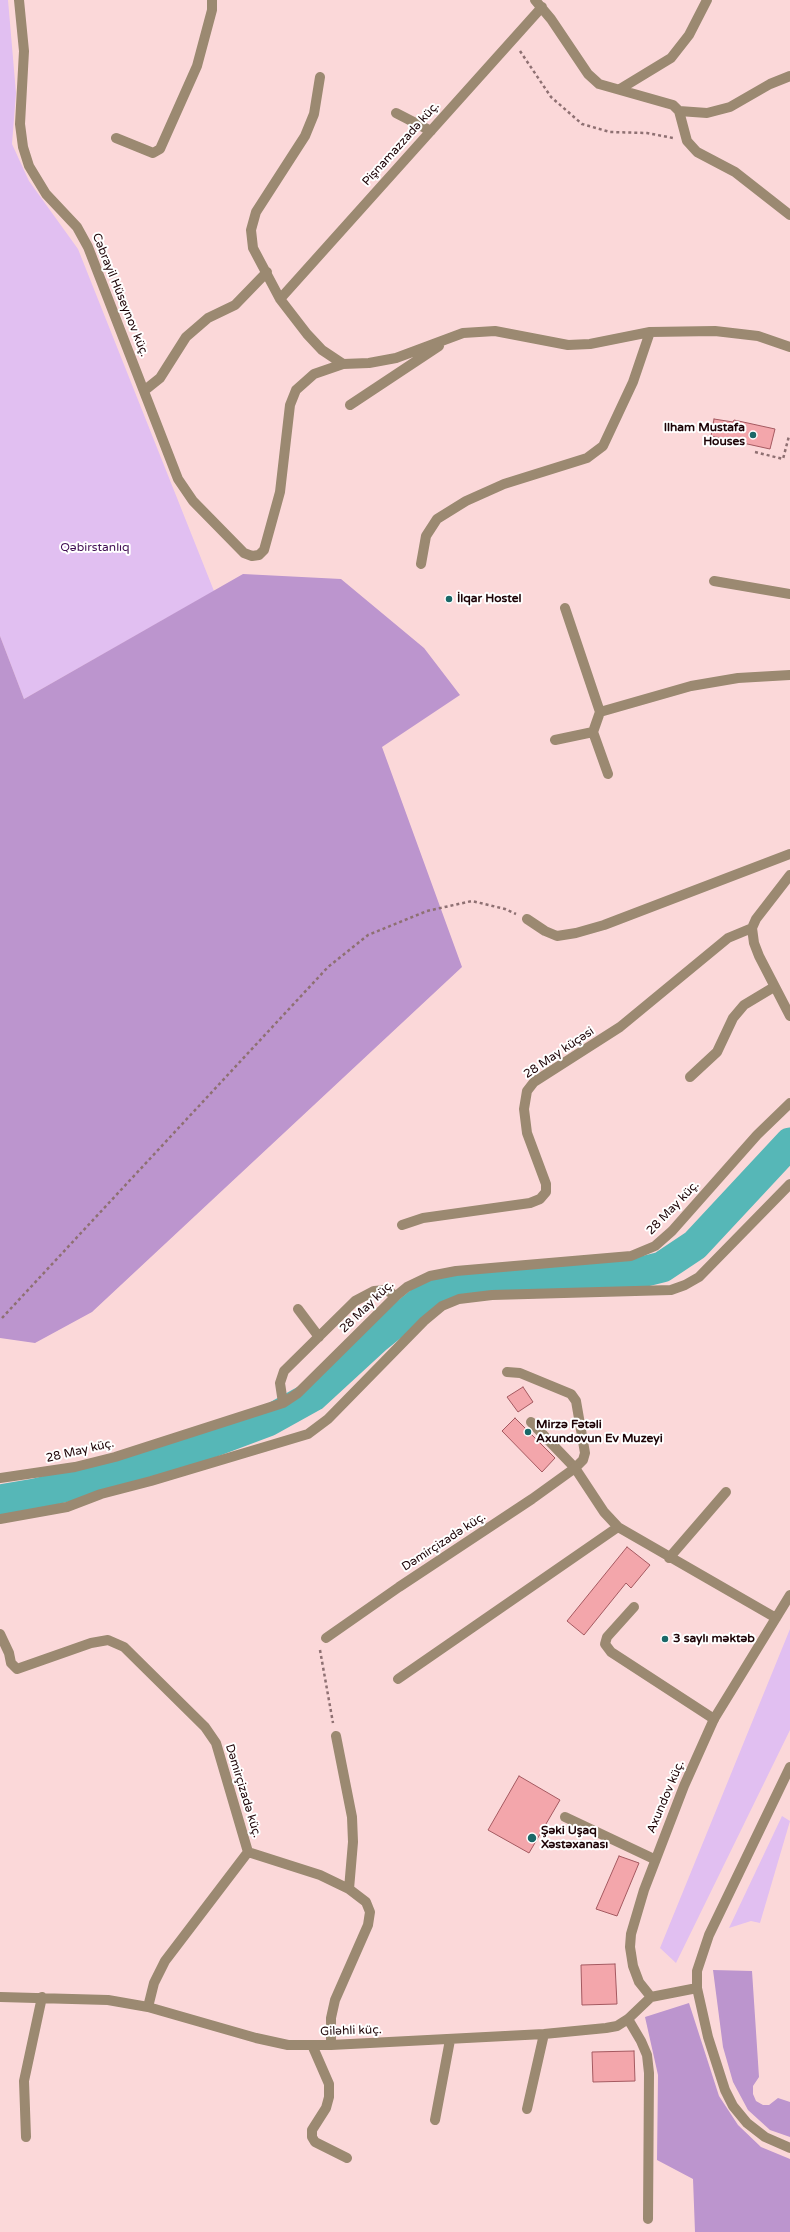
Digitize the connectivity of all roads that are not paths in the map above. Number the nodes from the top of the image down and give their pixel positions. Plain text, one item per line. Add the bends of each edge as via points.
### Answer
1 (19, 0) edge
2 (212, 0) edge
3 (707, 0) edge
4 (538, 3) edge
5 (790, 76) edge
6 (320, 77) dead end
7 (620, 89) junction
8 (679, 111) junction
9 (396, 113) dead end
10 (431, 131) junction
11 (116, 138) dead end
12 (790, 215) edge
13 (267, 272) junction
14 (280, 299) junction
15 (650, 332) junction
16 (445, 340) junction
17 (790, 347) edge
18 (343, 364) junction
19 (145, 390) junction
20 (350, 405) dead end
21 (421, 564) dead end
22 (714, 580) dead end
23 (790, 594) edge
24 (565, 608) dead end
25 (790, 675) edge
26 (600, 712) junction
27 (593, 732) junction
28 (555, 740) dead end
29 (608, 774) dead end
30 (790, 854) edge
31 (790, 875) edge
32 (527, 919) road end
33 (752, 928) junction
34 (774, 987) junction
35 (790, 1016) edge
36 (690, 1077) dead end
37 (790, 1104) edge
38 (790, 1184) edge
39 (402, 1225) dead end
40 (396, 1296) junction
41 (298, 1309) dead end
42 (319, 1337) junction
43 (507, 1372) dead end
44 (283, 1403) junction
45 (531, 1422) dead end
46 (575, 1468) junction
47 (0, 1478) edge
48 (726, 1492) dead end
49 (0, 1519) edge
50 (618, 1527) junction
51 (669, 1558) junction
52 (790, 1595) edge
53 (634, 1607) dead end
54 (776, 1618) junction
55 (0, 1634) edge
56 (326, 1638) road end
57 (398, 1679) dead end
58 (714, 1719) junction
59 (336, 1736) road end
60 (790, 1767) edge
61 (565, 1817) dead end
62 (248, 1852) junction
63 (654, 1859) junction
64 (349, 1889) junction
65 (697, 1988) junction
66 (0, 1997) edge
67 (42, 1997) junction
68 (651, 1997) junction
69 (148, 2007) junction
70 (628, 2019) junction
71 (544, 2034) junction
72 (450, 2040) junction
73 (312, 2045) junction
74 (331, 2045) junction
75 (527, 2109) dead end
76 (435, 2120) dead end
77 (26, 2137) dead end
78 (790, 2148) edge
79 (346, 2158) dead end
80 (648, 2219) dead end

1 - 19 street, Cəbrayil Hüseynov küç. via 24,51 20,124 29,166 46,194 77,227 88,247
2 - 11 street via 212,10 197,66 160,149 153,153
3 - 7 street via 690,35 671,58
4 - 7 street, Pişnamazzadə küç. via 588,74 599,84
4 - 10 street, Pişnamazzadə küç. via 513,39
5 - 8 street via 770,84 730,107 707,113
6 - 13 street via 314,114 305,136 256,212 251,230 253,248
7 - 8 street, Pişnamazzadə küç. via 665,101
8 - 12 street via 687,141 697,152 735,172
9 - 10 street
10 - 14 street, Pişnamazzadə küç.
13 - 14 street
13 - 19 street via 236,305 208,318 186,337 160,378
14 - 18 street via 322,350
15 - 16 street via 590,344 568,345 495,331 462,334
15 - 17 street via 715,331 758,336
15 - 21 street via 633,382 604,446 587,458 504,484 466,501 437,519 426,536
16 - 18 street via 396,358
16 - 20 street via 435,350
18 - 19 street, Cəbrayil Hüseynov küç. via 314,374 296,390 290,405 280,492 264,550 259,555 252,556 244,553 198,506 178,479
22 - 23 street
24 - 26 street
25 - 26 street via 738,678 691,686
26 - 27 street
27 - 28 street
27 - 29 street
30 - 32 street via 604,926 576,933 556,936
31 - 33 street
33 - 34 street via 754,943
33 - 39 street, 28 May küçəsi via 728,938 620,1027 534,1082 527,1091 524,1109 527,1133 546,1184 546,1192 540,1199 431,1216
34 - 35 street
34 - 36 street via 744,1005 733,1018 717,1052
37 - 40 street, 28 May küç. via 757,1135 672,1231 655,1246 631,1256 456,1271 430,1276
38 - 49 street via 699,1276 685,1285 671,1290 492,1295 459,1300 442,1306 424,1321 328,1419 308,1434 101,1494 67,1507
40 - 42 street via 386,1290 374,1291 355,1301
40 - 44 street, 28 May küç. via 298,1393
41 - 42 street
42 - 44 street via 284,1371 280,1383
43 - 46 street via 520,1373 565,1390 576,1401 585,1453 583,1460
44 - 47 street, 28 May küç. via 75,1467
45 - 46 street
46 - 50 street via 604,1512
46 - 56 street, Dəmirçizadə küç.
48 - 51 street
50 - 51 street
50 - 57 street
51 - 54 street
52 - 54 street, Axundov küç.
53 - 58 street via 607,1638 605,1644 611,1652
54 - 58 street, Axundov küç.
55 - 62 street, Dəmirçizadə küç. via 9,1652 11,1663 17,1669 91,1643 108,1640 124,1646 205,1727 216,1743
58 - 63 street, Axundov küç.
59 - 64 street via 352,1817 354,1842
60 - 65 street via 709,1935 697,1971
61 - 63 street
62 - 64 street, Dəmirçizadə küç. via 320,1875
62 - 69 street via 165,1961 154,1983
63 - 68 street, Axundov küç. via 636,1912 630,1947 639,1982
64 - 74 street, Dəmirçizadə küç. via 366,1902 370,1912 368,1925 335,2000 331,2018
65 - 68 street
65 - 78 street via 718,2070 734,2106 757,2131
66 - 67 street, Giləhli küç.
67 - 69 street, Giləhli küç. via 108,2000
67 - 77 street via 24,2081
68 - 70 street, Giləhli küç.
69 - 73 street, Giləhli küç. via 256,2038 288,2045
70 - 71 street, Giləhli küç. via 617,2026 606,2028
70 - 80 street via 642,2041 649,2073
71 - 72 street, Giləhli küç.
71 - 75 street
72 - 74 street, Giləhli küç.
72 - 76 street
73 - 74 street, Giləhli küç.
73 - 79 street via 329,2084 326,2108 312,2130 312,2137 315,2142

